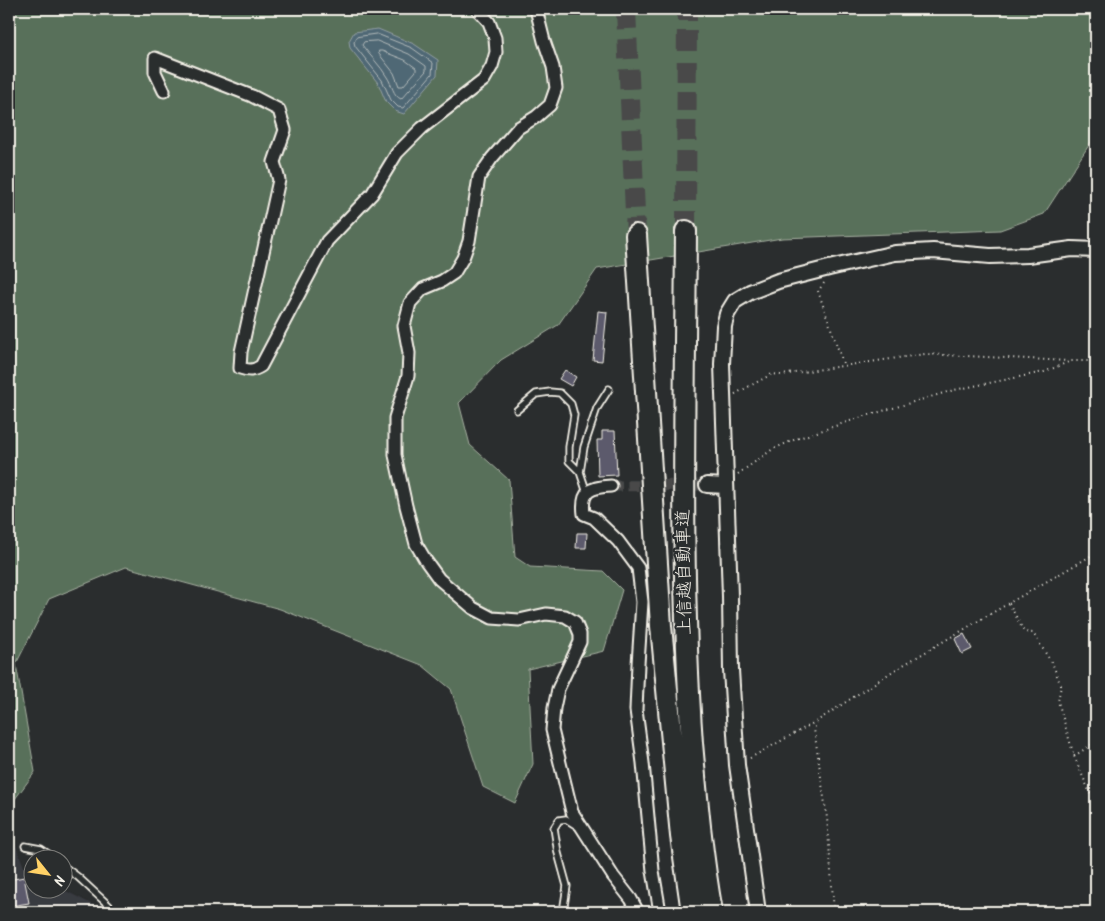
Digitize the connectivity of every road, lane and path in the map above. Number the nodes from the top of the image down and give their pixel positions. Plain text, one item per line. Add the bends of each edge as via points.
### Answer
1 (477, 9) edge
2 (536, 9) edge
3 (164, 91) dead end
4 (686, 231) tunnel mouth
5 (636, 235) tunnel mouth
6 (1096, 250) edge
7 (836, 266) junction
8 (1096, 361) edge
9 (1070, 362) junction
10 (844, 366) junction
11 (609, 389) dead end
12 (723, 402) junction
13 (517, 410) dead end
14 (580, 472) junction
15 (707, 485) tunnel mouth
16 (611, 486) tunnel mouth
17 (726, 486) junction
18 (587, 493) junction
19 (1096, 553) edge
20 (1009, 603) junction
21 (817, 722) junction
22 (1096, 742) edge
23 (1074, 756) junction
24 (737, 765) junction
25 (1096, 807) edge
26 (583, 830) junction
27 (25, 846) dead end
28 (36, 848) edge
29 (72, 872) edge
30 (116, 912) edge
31 (564, 912) edge
32 (638, 912) edge
33 (660, 912) edge
34 (692, 912) edge
35 (712, 912) edge
36 (758, 912) edge
37 (834, 912) edge

1 - 3 street via 489,22 496,38 496,52 484,80 422,128 397,153 372,194 327,241 261,366 254,370 240,368 241,352 279,180 274,162 284,130 279,110 155,58 155,72
2 - 26 street via 556,88 550,105 518,128 479,177 464,258 454,273 423,289 410,303 404,326 409,353 408,376 395,418 395,456 416,544 439,579 474,608 492,618 519,620 546,614 566,616 575,622 580,642 558,689 552,730 572,812
4 - 35 highway, 上信越自動車道 via 683,509 686,641 695,779
5 - 34 highway, 上信越自動車道 via 662,635 681,836
6 - 7 street via 990,256 933,251 895,253
7 - 10 path via 818,292
7 - 12 street via 778,281 735,301 724,326
8 - 9 path
9 - 10 path via 925,354
9 - 17 path via 1044,372 954,390 796,439 773,449
10 - 12 path via 772,374
11 - 14 lane via 597,408 584,447
12 - 17 street
13 - 14 lane via 536,394 560,393 571,404 574,415 569,461
14 - 18 lane
15 - 17 street
16 - 18 street via 596,486
17 - 24 street
18 - 33 street via 584,514 594,518 618,541 638,568 642,602 636,710
19 - 20 path
20 - 21 path via 893,670
20 - 23 path via 1024,632 1033,633 1041,645 1062,686 1058,702
21 - 24 path
21 - 37 path via 814,729
22 - 23 path
23 - 25 path
24 - 36 street
26 - 31 lane via 566,818 559,820 554,828 566,886
26 - 32 street
27 - 28 lane
29 - 30 lane

